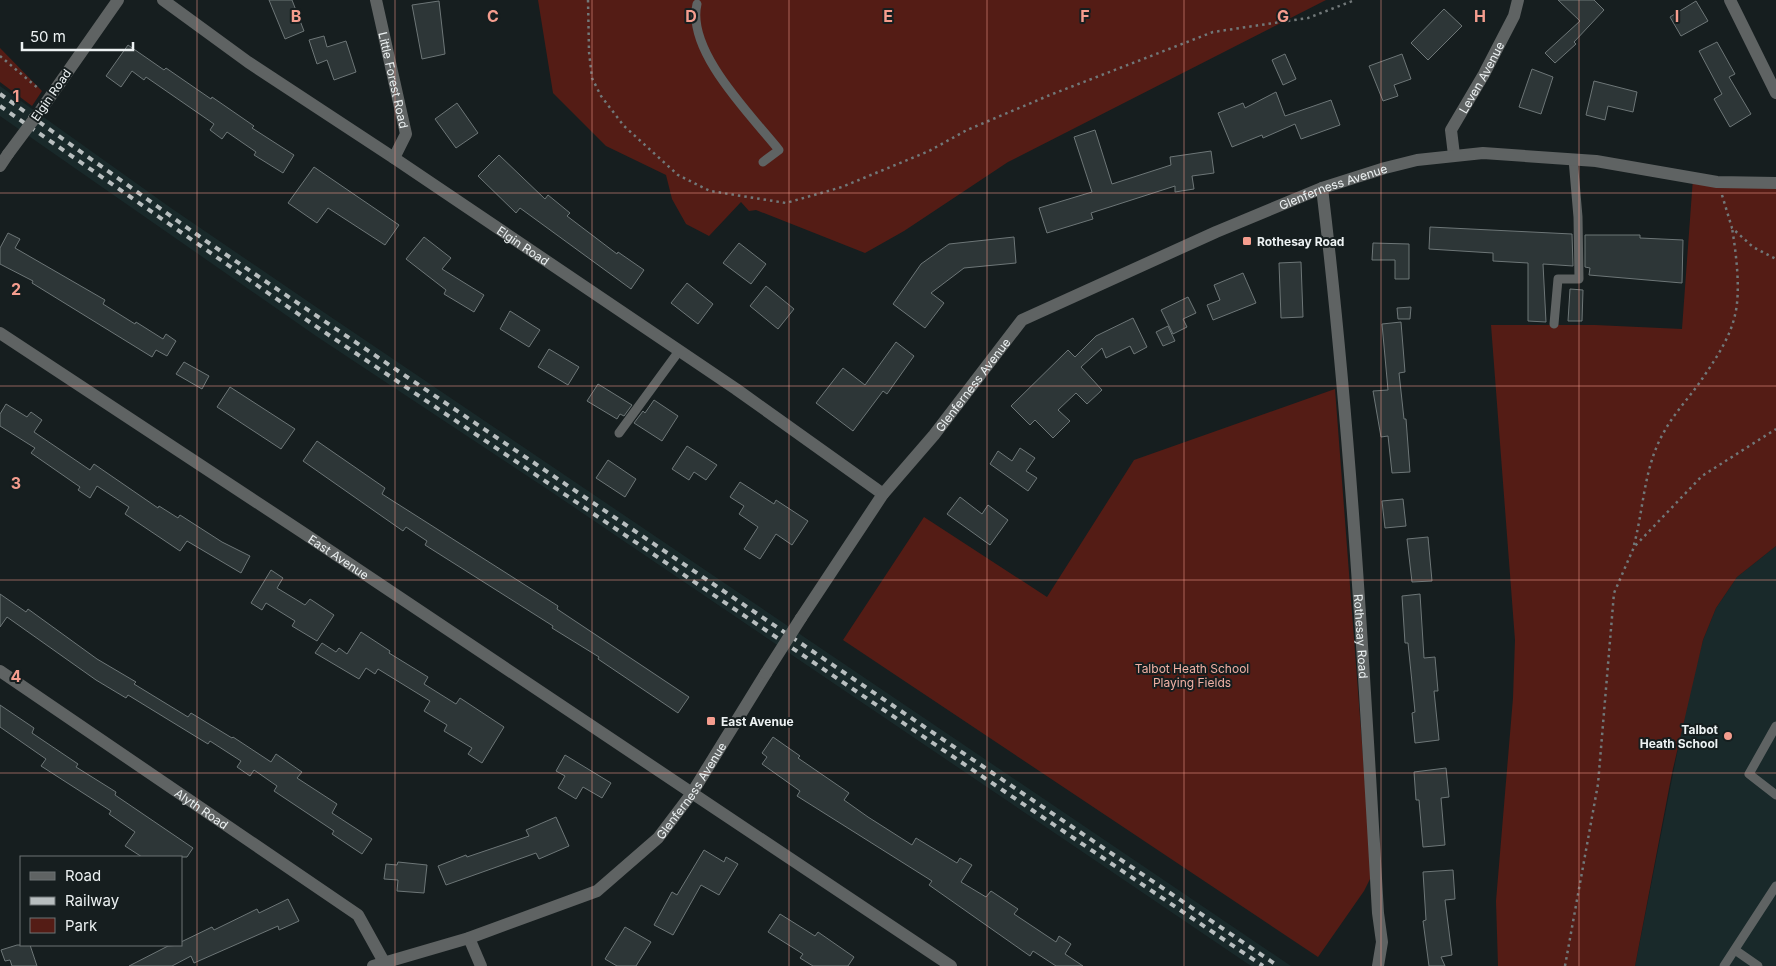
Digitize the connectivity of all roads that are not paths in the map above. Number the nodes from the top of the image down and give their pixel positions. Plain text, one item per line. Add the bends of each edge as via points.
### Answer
1 (118, 0) edge
2 (163, 0) edge
3 (376, 0) edge
4 (1518, 0) edge
5 (1730, 0) edge
6 (697, 4) dead end
7 (1776, 93) edge
8 (1454, 155) junction
9 (394, 158) junction
10 (1572, 159) junction
11 (764, 162) dead end
12 (0, 166) edge
13 (1776, 183) edge
14 (1322, 188) junction
15 (1554, 324) dead end
16 (0, 333) edge
17 (679, 350) junction
18 (619, 433) dead end
19 (882, 494) junction
20 (0, 671) edge
21 (1776, 726) edge
22 (692, 793) junction
23 (1776, 795) edge
24 (1776, 886) edge
25 (469, 938) junction
26 (1735, 950) junction
27 (378, 964) edge
28 (481, 966) edge
29 (951, 966) edge
30 (1378, 966) edge
31 (1724, 966) edge
32 (1758, 966) edge

1 - 12 street, Elgin Road, bridge
2 - 9 street, Elgin Road via 248,62
3 - 9 street, Little Forest Road via 406,134
4 - 8 street, Leven Avenue via 1514,16 1451,130
5 - 7 street
6 - 11 lane via 695,24 708,55 724,82 779,150
8 - 10 street, Glenferness Avenue via 1483,153
8 - 14 street, Glenferness Avenue via 1417,160
9 - 17 street, Elgin Road
10 - 13 street, Glenferness Avenue via 1717,182
10 - 15 lane via 1578,217 1579,280 1558,279
14 - 19 street, Glenferness Avenue via 1022,320 934,434
14 - 30 street, Rothesay Road via 1337,312 1362,629 1382,942
16 - 22 street, East Avenue
17 - 18 lane
17 - 19 street, Elgin Road
19 - 22 street, Glenferness Avenue, bridge
20 - 27 street, Alyth Road via 358,915
21 - 23 lane via 1749,774
22 - 25 street, Glenferness Avenue via 658,838 597,891
22 - 29 street, East Avenue
24 - 26 lane
25 - 27 street, Glenferness Avenue
25 - 28 street
26 - 31 lane
26 - 32 lane

